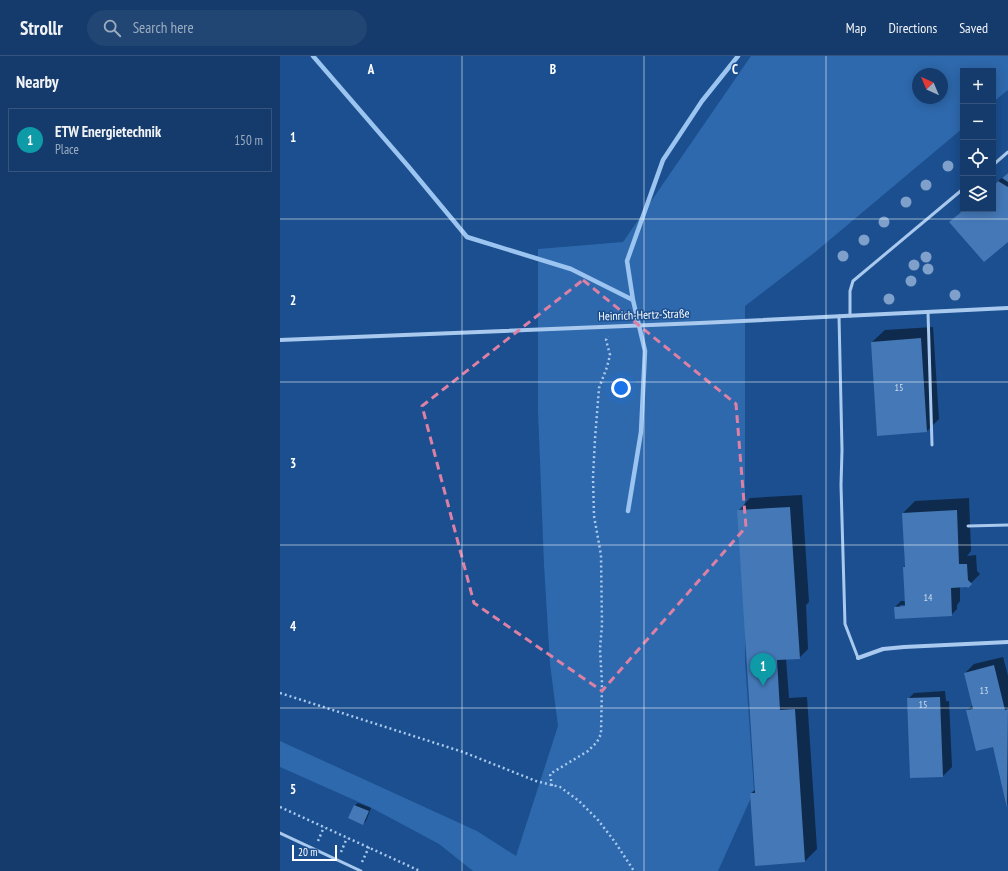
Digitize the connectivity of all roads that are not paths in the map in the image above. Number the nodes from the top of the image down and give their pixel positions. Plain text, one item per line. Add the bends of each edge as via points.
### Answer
1 (1008, 152) edge
2 (996, 162) edge
3 (960, 192) edge
4 (1008, 308) edge
5 (928, 312) junction
6 (839, 316) junction
7 (850, 316) junction
8 (280, 340) edge
9 (932, 445) dead end
10 (1008, 525) edge
11 (968, 526) dead end
12 (1008, 642) edge
13 (858, 658) joint
14 (280, 833) edge
15 (360, 870) edge

1 - 2 lane
3 - 7 lane via 853,281 850,291
4 - 5 street, Heinrich-Hertz-Straße
5 - 7 street, Heinrich-Hertz-Straße
5 - 9 lane
6 - 7 street, Heinrich-Hertz-Straße
6 - 8 street, Heinrich-Hertz-Straße
6 - 13 lane via 845,624
10 - 11 lane
12 - 13 street via 883,649
14 - 15 lane

